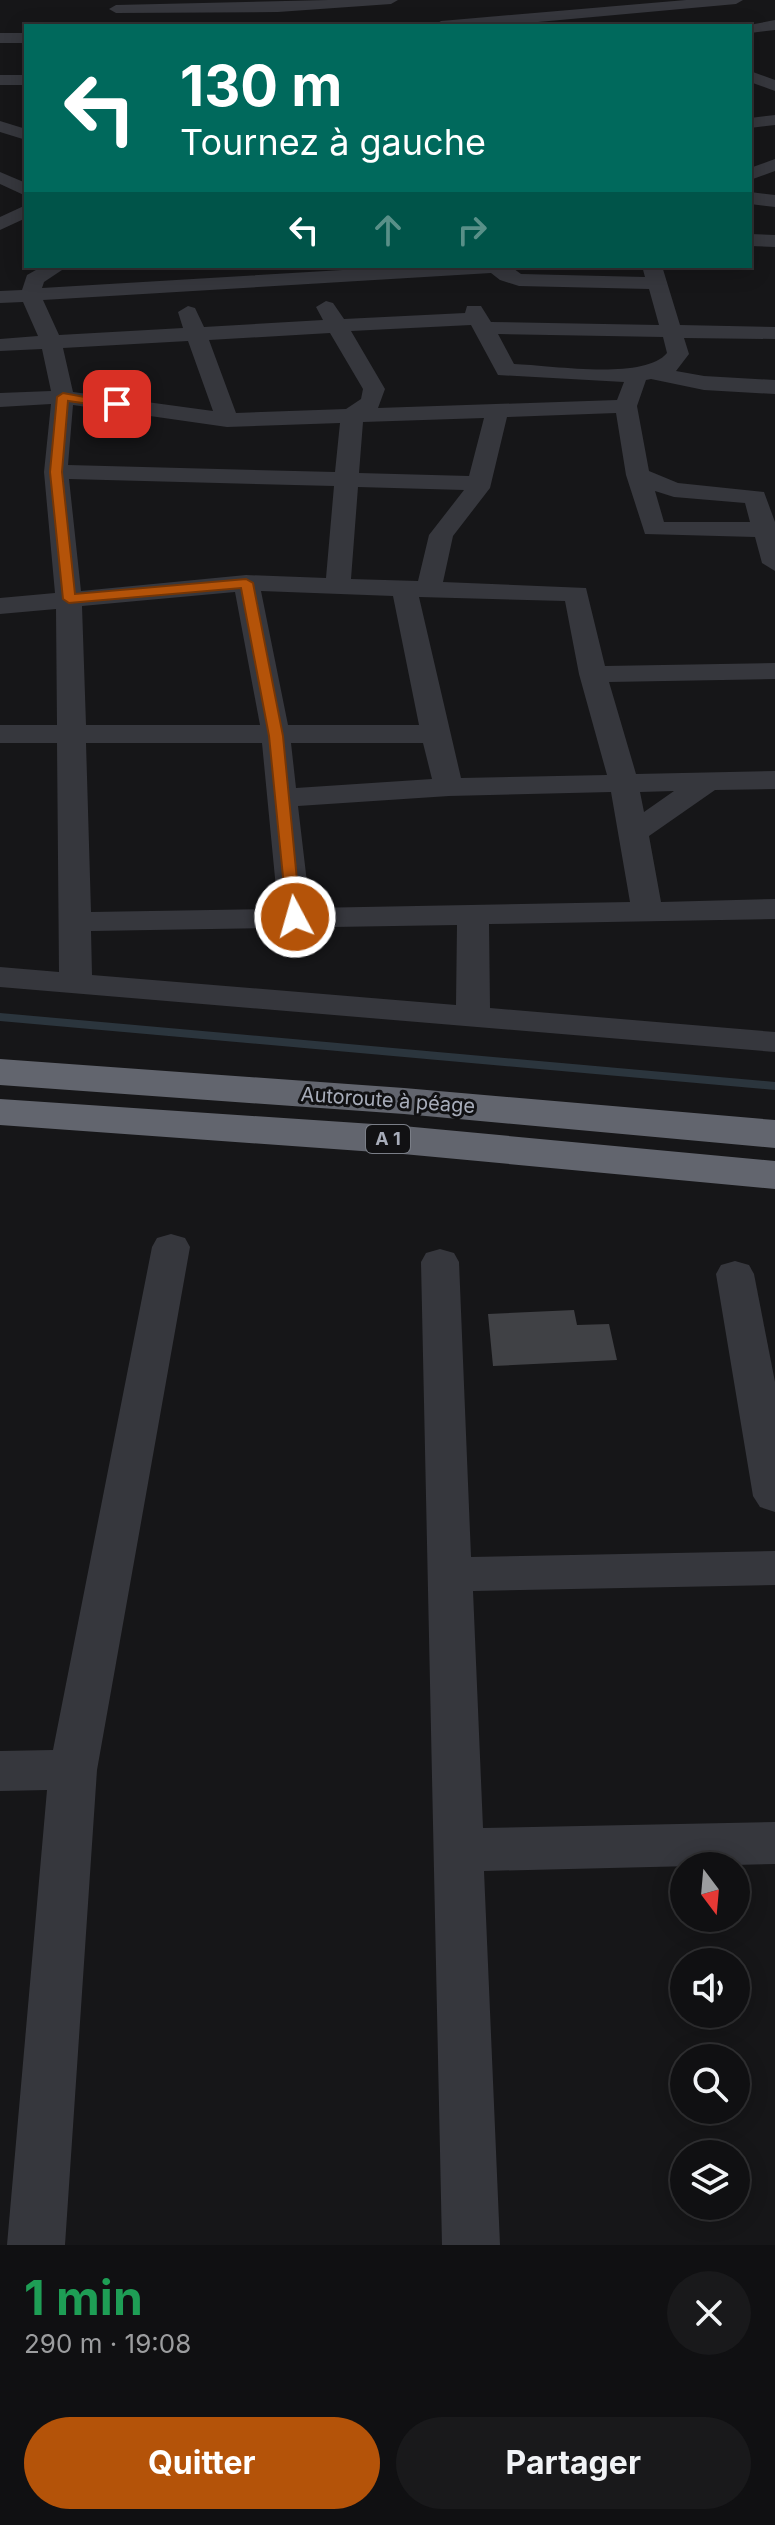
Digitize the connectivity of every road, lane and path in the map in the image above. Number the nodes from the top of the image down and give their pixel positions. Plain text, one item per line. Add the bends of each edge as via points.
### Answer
1 (391, 0) edge
2 (736, 0) edge
3 (348, 3) junction
4 (118, 5) edge
5 (458, 8) dead end
6 (363, 18) dead end
7 (479, 24) edge
8 (775, 25) edge
9 (752, 28) edge
10 (0, 38) edge
11 (24, 38) edge
12 (752, 77) edge
13 (0, 80) edge
14 (24, 80) edge
15 (773, 85) edge
16 (752, 87) edge
17 (775, 120) edge
18 (752, 123) edge
19 (0, 126) edge
20 (24, 134) edge
21 (775, 164) edge
22 (752, 174) edge
23 (0, 177) edge
24 (24, 189) edge
25 (752, 198) edge
26 (775, 201) edge
27 (24, 212) edge
28 (0, 224) edge
29 (752, 240) edge
30 (775, 241) edge
31 (54, 268) edge
32 (217, 268) edge
33 (488, 268) edge
34 (501, 268) edge
35 (309, 273) edge
36 (655, 274) edge
37 (452, 279) edge
38 (178, 288) junction
39 (31, 296) junction
40 (0, 297) edge
41 (483, 323) junction
42 (335, 326) junction
43 (672, 331) junction
44 (775, 333) edge
45 (198, 334) junction
46 (51, 341) junction
47 (0, 345) edge
48 (644, 374) junction
49 (775, 387) edge
50 (63, 397) junction
51 (0, 400) edge
52 (626, 406) junction
53 (497, 411) junction
54 (352, 415) junction
55 (227, 420) junction
56 (56, 472) junction
57 (638, 475) junction
58 (346, 480) junction
59 (479, 483) junction
60 (765, 497) edge
61 (765, 530) junction
62 (775, 563) edge
63 (246, 583) junction
64 (338, 586) junction
65 (416, 588) junction
66 (69, 599) junction
67 (0, 606) edge
68 (775, 671) edge
69 (593, 674) junction
70 (74, 733) junction
71 (0, 734) edge
72 (435, 734) junction
73 (276, 736) junction
74 (775, 780) edge
75 (707, 782) junction
76 (624, 784) junction
77 (449, 787) junction
78 (283, 798) junction
79 (633, 833) junction
80 (775, 909) edge
81 (647, 910) junction
82 (473, 913) junction
83 (295, 917) junction
84 (76, 922) junction
85 (0, 977) edge
86 (76, 983) junction
87 (473, 1016) junction
88 (775, 1042) edge
89 (0, 1072) edge
90 (0, 1112) edge
91 (775, 1134) edge
92 (775, 1175) edge
93 (171, 1247) dead end
94 (440, 1262) dead end
95 (735, 1274) dead end
96 (775, 1496) edge
97 (775, 1568) edge
98 (449, 1574) junction
99 (73, 1770) junction
100 (0, 1771) edge
101 (775, 1843) edge
102 (458, 1850) junction
103 (36, 2245) edge
104 (471, 2245) edge

1 - 3 street
2 - 7 street
3 - 4 street via 278,8
3 - 6 street
5 - 7 street
8 - 9 street
10 - 11 street
12 - 15 street
13 - 14 street
15 - 16 street
17 - 18 street
19 - 20 street
21 - 22 street
23 - 24 street
25 - 26 street
27 - 28 street
29 - 30 street
31 - 39 street via 34,279
32 - 38 street
33 - 37 street
34 - 36 street via 519,280
35 - 37 street
35 - 38 street
35 - 42 street
36 - 43 street
37 - 41 street
38 - 39 street
38 - 45 street
39 - 40 street
39 - 46 street
41 - 42 street
41 - 43 street
41 - 48 street via 506,370
42 - 45 street
42 - 54 street via 374,389 372,402
43 - 44 street
43 - 48 street via 678,354 668,366
45 - 46 street
45 - 55 street
46 - 47 street
46 - 50 street
48 - 49 street
48 - 52 street
50 - 51 street
50 - 55 street
50 - 56 street
52 - 53 street
52 - 57 street
53 - 54 street
53 - 59 street
54 - 55 street
54 - 58 street
56 - 58 street
56 - 66 street
57 - 60 street via 674,490
57 - 61 street via 654,529
58 - 59 street
58 - 64 street
59 - 65 street via 441,535
60 - 61 street
61 - 62 street
63 - 64 street
63 - 66 street
63 - 73 street
64 - 65 street
65 - 69 street via 577,594
65 - 72 street
66 - 67 street
66 - 70 street
68 - 69 street
69 - 76 street
70 - 71 street
70 - 73 street
70 - 84 street
72 - 73 street
72 - 77 street
73 - 78 street
74 - 75 street
75 - 76 street
75 - 79 street
76 - 77 street
76 - 79 street
77 - 78 street
78 - 83 street
79 - 81 street
80 - 81 street
81 - 82 street
82 - 83 street
82 - 87 street
83 - 84 street
84 - 86 street
85 - 86 street
86 - 87 street
87 - 88 street
89 - 91 highway, Autoroute à péage / A 1
90 - 92 highway, A 1 via 403,1140
93 - 99 street
94 - 98 street
95 - 96 street
97 - 98 street
98 - 102 street
99 - 100 street
99 - 103 street
101 - 102 street
102 - 104 street

